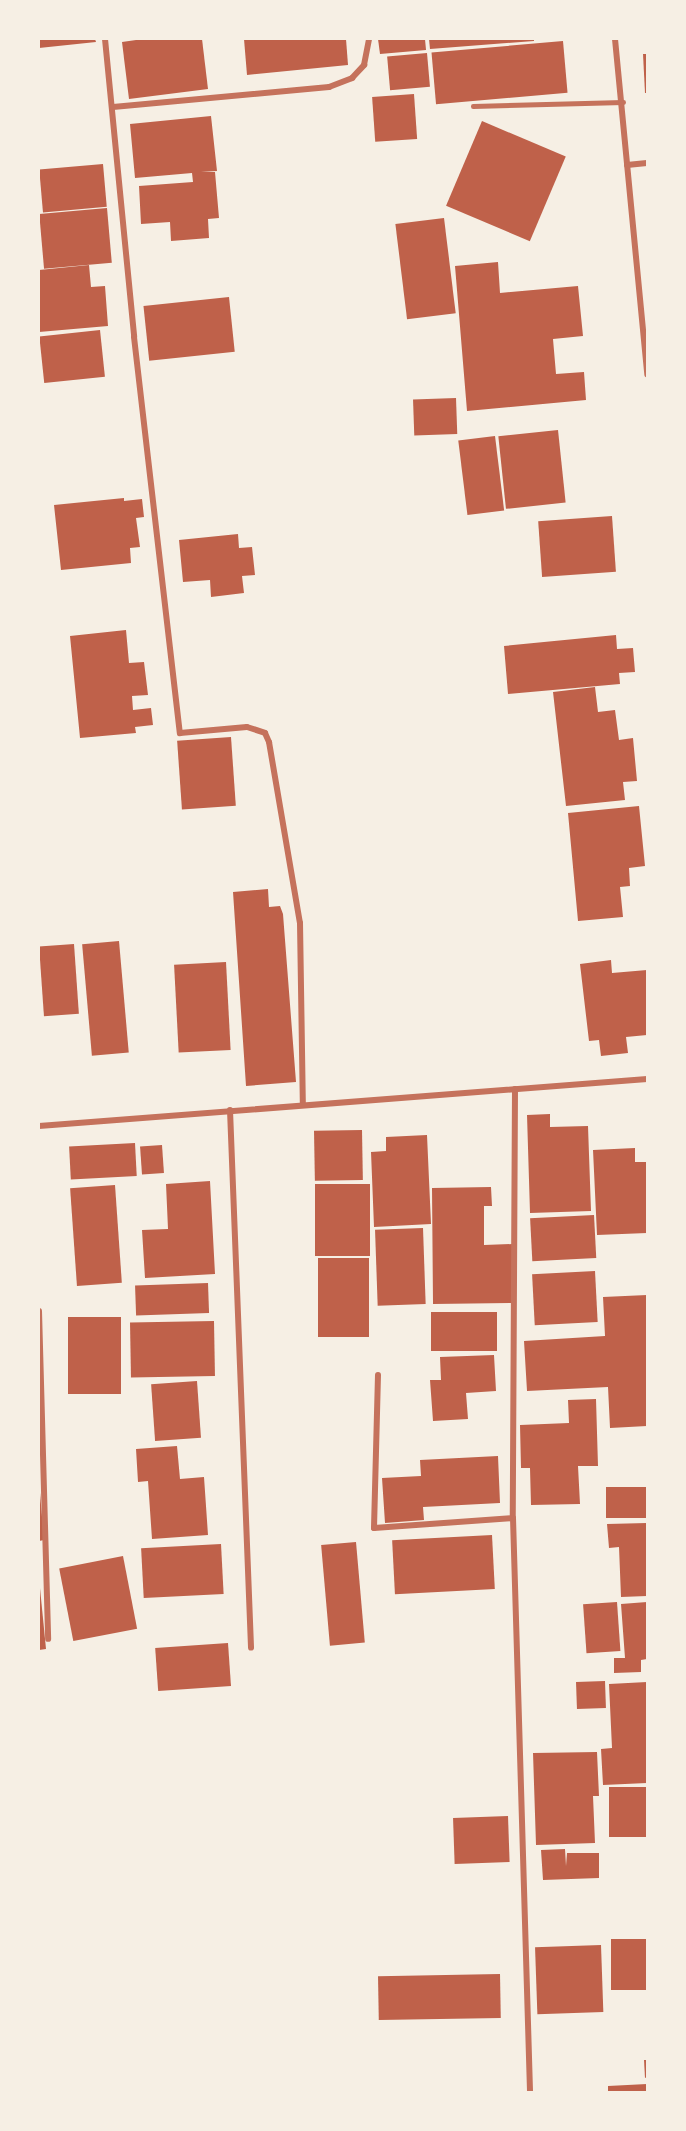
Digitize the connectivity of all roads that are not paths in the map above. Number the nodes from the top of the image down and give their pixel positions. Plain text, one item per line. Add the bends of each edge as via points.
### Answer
1 (105, 39) edge
2 (369, 39) edge
3 (615, 39) edge
4 (623, 102) junction
5 (473, 106) dead end
6 (113, 107) junction
7 (647, 163) edge
8 (627, 165) junction
9 (647, 374) edge
10 (647, 1079) edge
11 (515, 1089) junction
12 (303, 1105) junction
13 (230, 1110) junction
14 (39, 1126) edge
15 (39, 1311) edge
16 (378, 1375) dead end
17 (513, 1518) junction
18 (48, 1639) dead end
19 (251, 1648) dead end
20 (530, 2092) edge

1 - 6 street
2 - 6 street via 364,65 352,78 329,87
3 - 4 street
4 - 5 lane
4 - 8 street
6 - 12 street via 134,337 180,733 247,727 265,733 269,742 300,923
7 - 8 street
8 - 9 street
10 - 11 street
11 - 12 street
11 - 17 street
12 - 13 street
13 - 14 street
13 - 19 street
15 - 18 street
16 - 17 street via 374,1528
17 - 20 street

